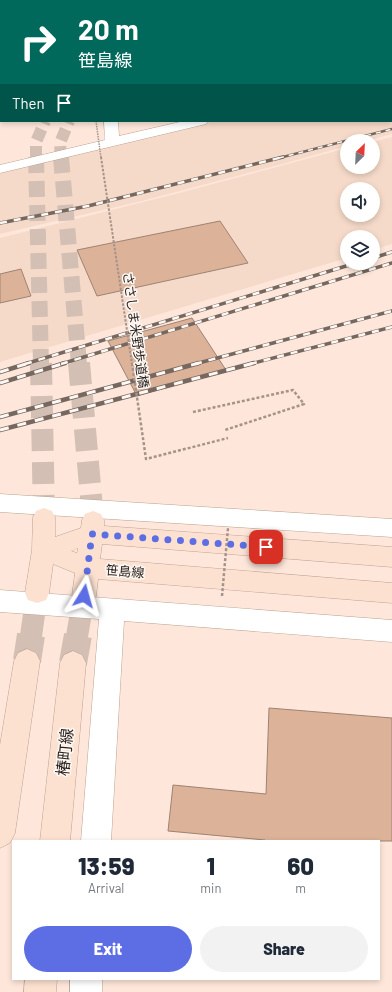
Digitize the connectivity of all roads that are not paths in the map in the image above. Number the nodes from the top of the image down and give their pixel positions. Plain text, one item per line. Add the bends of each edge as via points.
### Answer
1 (111, 122) edge
2 (197, 122) edge
3 (112, 142) junction
4 (0, 169) edge
5 (0, 503) edge
6 (44, 517) tunnel mouth
7 (92, 526) junction
8 (392, 528) edge
9 (44, 550) junction
10 (392, 557) edge
11 (88, 568) junction
12 (37, 593) tunnel mouth
13 (392, 593) edge
14 (84, 596) tunnel mouth
15 (0, 601) edge
16 (112, 609) junction
17 (392, 631) edge
18 (27, 661) tunnel mouth
19 (73, 663) tunnel mouth
20 (0, 833) edge
21 (55, 840) edge
22 (96, 840) edge
23 (41, 980) edge
24 (86, 980) edge
25 (40, 992) edge
26 (86, 992) edge

1 - 3 street
2 - 3 street
3 - 4 street
5 - 8 street
6 - 9 street
7 - 9 street
7 - 10 street
7 - 11 street
9 - 11 street, 笹島線
9 - 12 street
11 - 13 street, 笹島線
11 - 14 street
15 - 16 street
16 - 17 street
16 - 22 street
18 - 20 street
19 - 21 street, 椿町線
23 - 25 street
24 - 26 street

